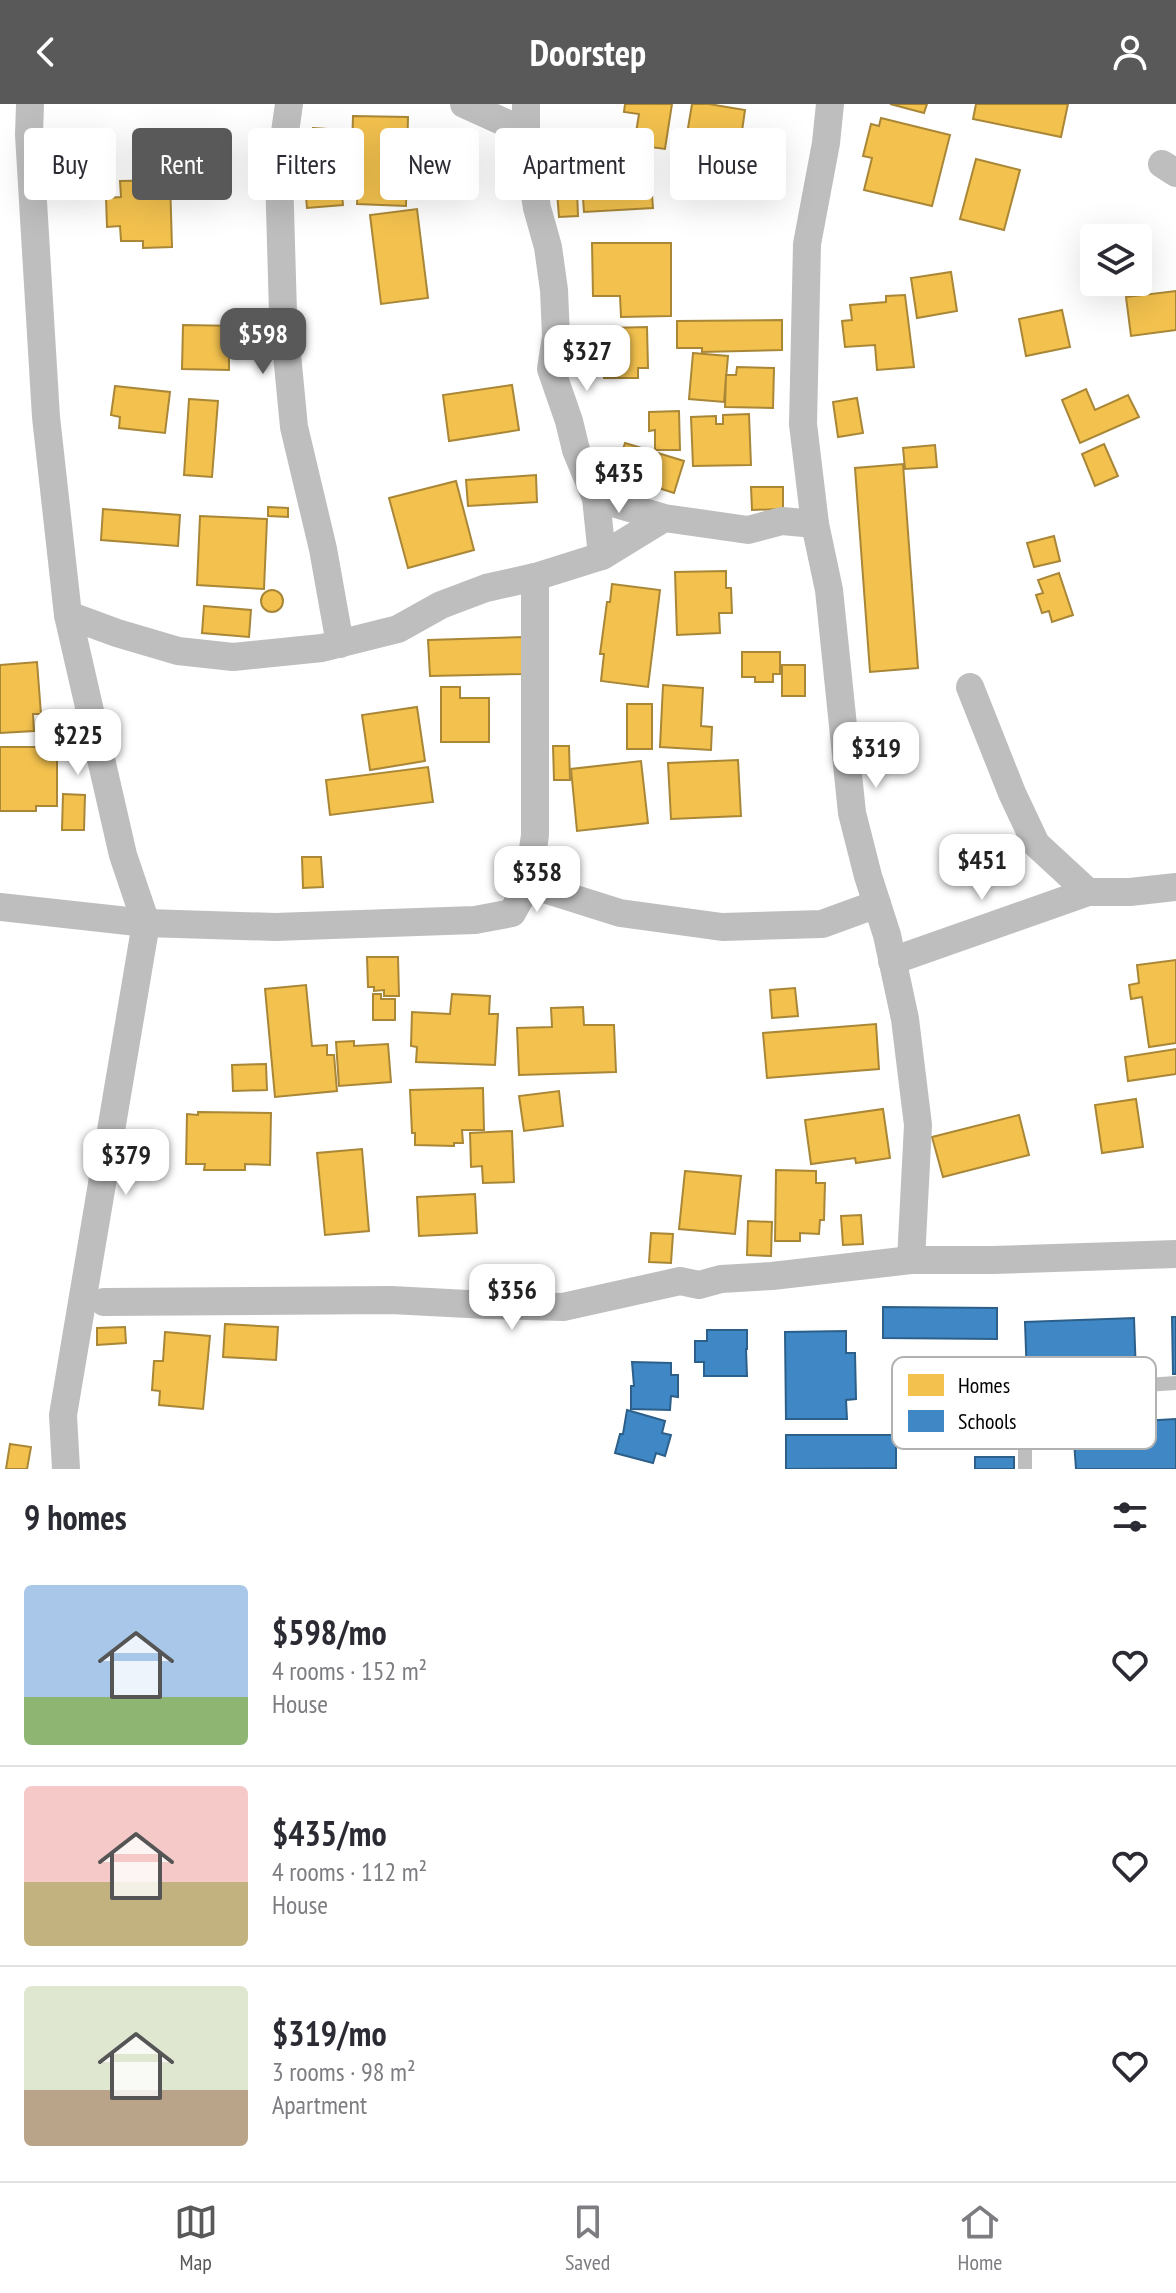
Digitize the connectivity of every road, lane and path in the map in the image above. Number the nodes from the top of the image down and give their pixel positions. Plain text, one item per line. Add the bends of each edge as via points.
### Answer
1 (30, 104) edge
2 (289, 104) edge
3 (464, 104) edge
4 (526, 104) edge
5 (830, 104) edge
6 (517, 128) edge
7 (526, 128) edge
8 (536, 200) edge
9 (596, 498) junction
10 (664, 518) junction
11 (815, 524) junction
12 (602, 556) junction
13 (535, 577) junction
14 (68, 615) junction
15 (340, 644) junction
16 (970, 687) dead end
17 (528, 884) junction
18 (1176, 887) edge
19 (1088, 892) junction
20 (877, 904) junction
21 (0, 907) edge
22 (146, 923) junction
23 (892, 961) junction
24 (1176, 1254) edge
25 (911, 1260) junction
26 (104, 1302) dead end
27 (1176, 1383) edge
28 (1156, 1384) edge
29 (66, 1469) edge

1 - 14 street via 46,417
2 - 15 street via 279,174 283,313 294,427
3 - 6 street
4 - 7 street
5 - 11 street via 807,244 803,424
8 - 9 street via 554,290 551,369
9 - 10 street
9 - 12 street
10 - 11 street via 748,530 782,521
10 - 12 street
11 - 20 street via 829,590 852,813
12 - 13 street
13 - 15 street via 486,588 398,629
13 - 17 street via 535,835
14 - 15 street via 178,651 233,657
14 - 22 street via 123,855
16 - 19 street via 1036,844
17 - 20 street via 620,913 722,927 822,924
17 - 22 street via 512,913 475,920 275,927
18 - 19 street
19 - 23 street
20 - 23 street
21 - 22 street
22 - 29 street via 63,1415
23 - 25 street via 918,1125
24 - 25 street
25 - 26 street via 699,1285 680,1281 563,1307 391,1300
27 - 28 lane

